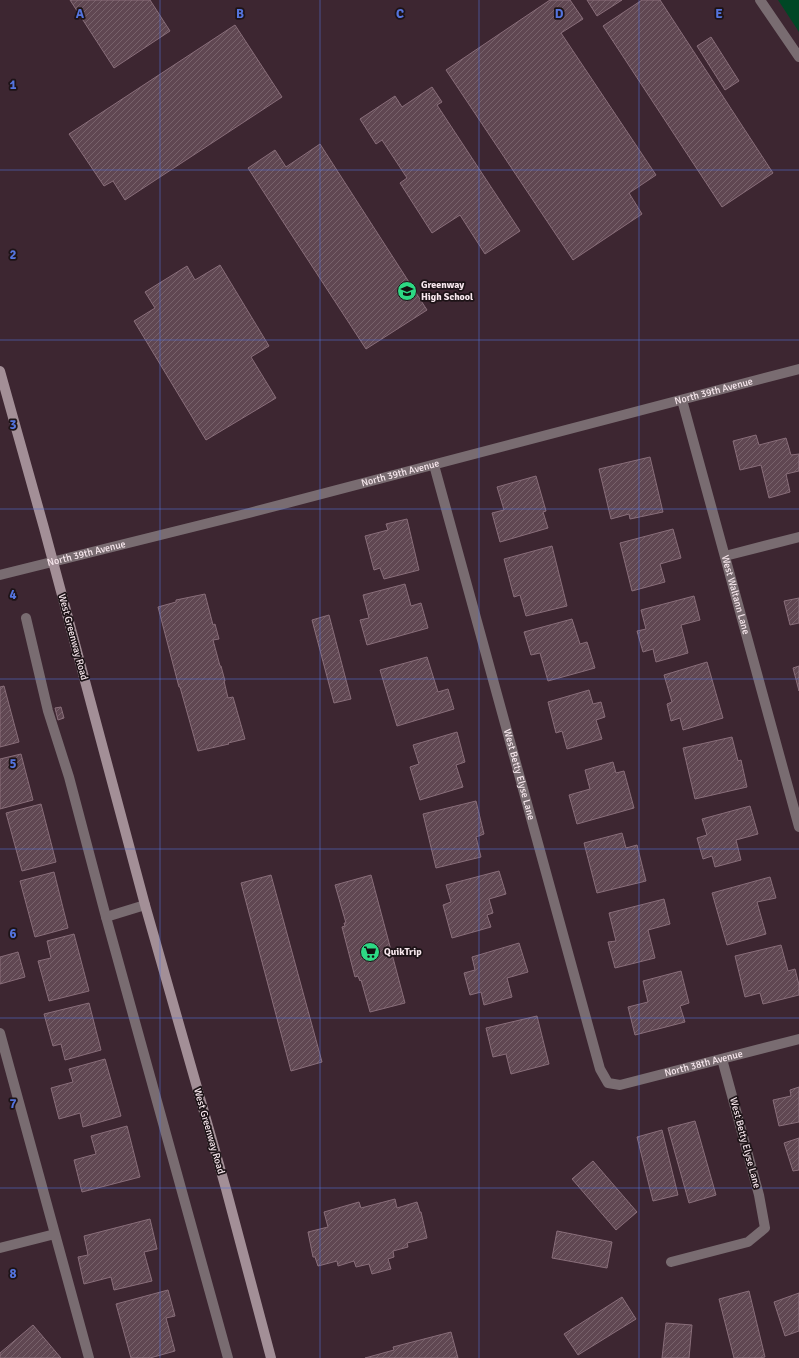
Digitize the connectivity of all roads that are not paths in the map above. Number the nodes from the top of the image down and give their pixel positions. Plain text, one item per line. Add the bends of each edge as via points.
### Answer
1 (760, 0) edge
2 (799, 57) edge
3 (799, 369) edge
4 (0, 371) edge
5 (682, 400) junction
6 (434, 465) junction
7 (799, 536) edge
8 (725, 556) junction
9 (53, 561) junction
10 (0, 575) edge
11 (26, 618) dead end
12 (799, 786) edge
13 (789, 789) junction
14 (799, 827) edge
15 (145, 905) junction
16 (106, 917) junction
17 (0, 1033) edge
18 (799, 1039) edge
19 (722, 1058) junction
20 (608, 1083) joint
21 (55, 1234) junction
22 (0, 1248) edge
23 (671, 1262) dead end
24 (89, 1358) edge
25 (228, 1358) edge
26 (271, 1358) edge

1 - 2 street
3 - 5 street, North 39th Avenue
4 - 9 main road, West Greenway Road
5 - 6 street, North 39th Avenue
5 - 8 street, West Waltann Lane
6 - 9 street, North 39th Avenue
6 - 20 street, West Betty Elyse Lane via 600,1069
7 - 8 street
8 - 13 street, West Waltann Lane
9 - 10 street, North 39th Avenue
9 - 15 main road, West Greenway Road
11 - 16 street via 48,711 69,777
12 - 13 street
13 - 14 street, West Waltann Lane
15 - 16 street
15 - 26 main road, West Greenway Road
16 - 25 street
17 - 21 street
18 - 19 street, North 38th Avenue
19 - 20 street, North 38th Avenue via 620,1085
19 - 23 street, West Betty Elyse Lane via 759,1195 765,1228 748,1242
21 - 22 street
21 - 24 street

